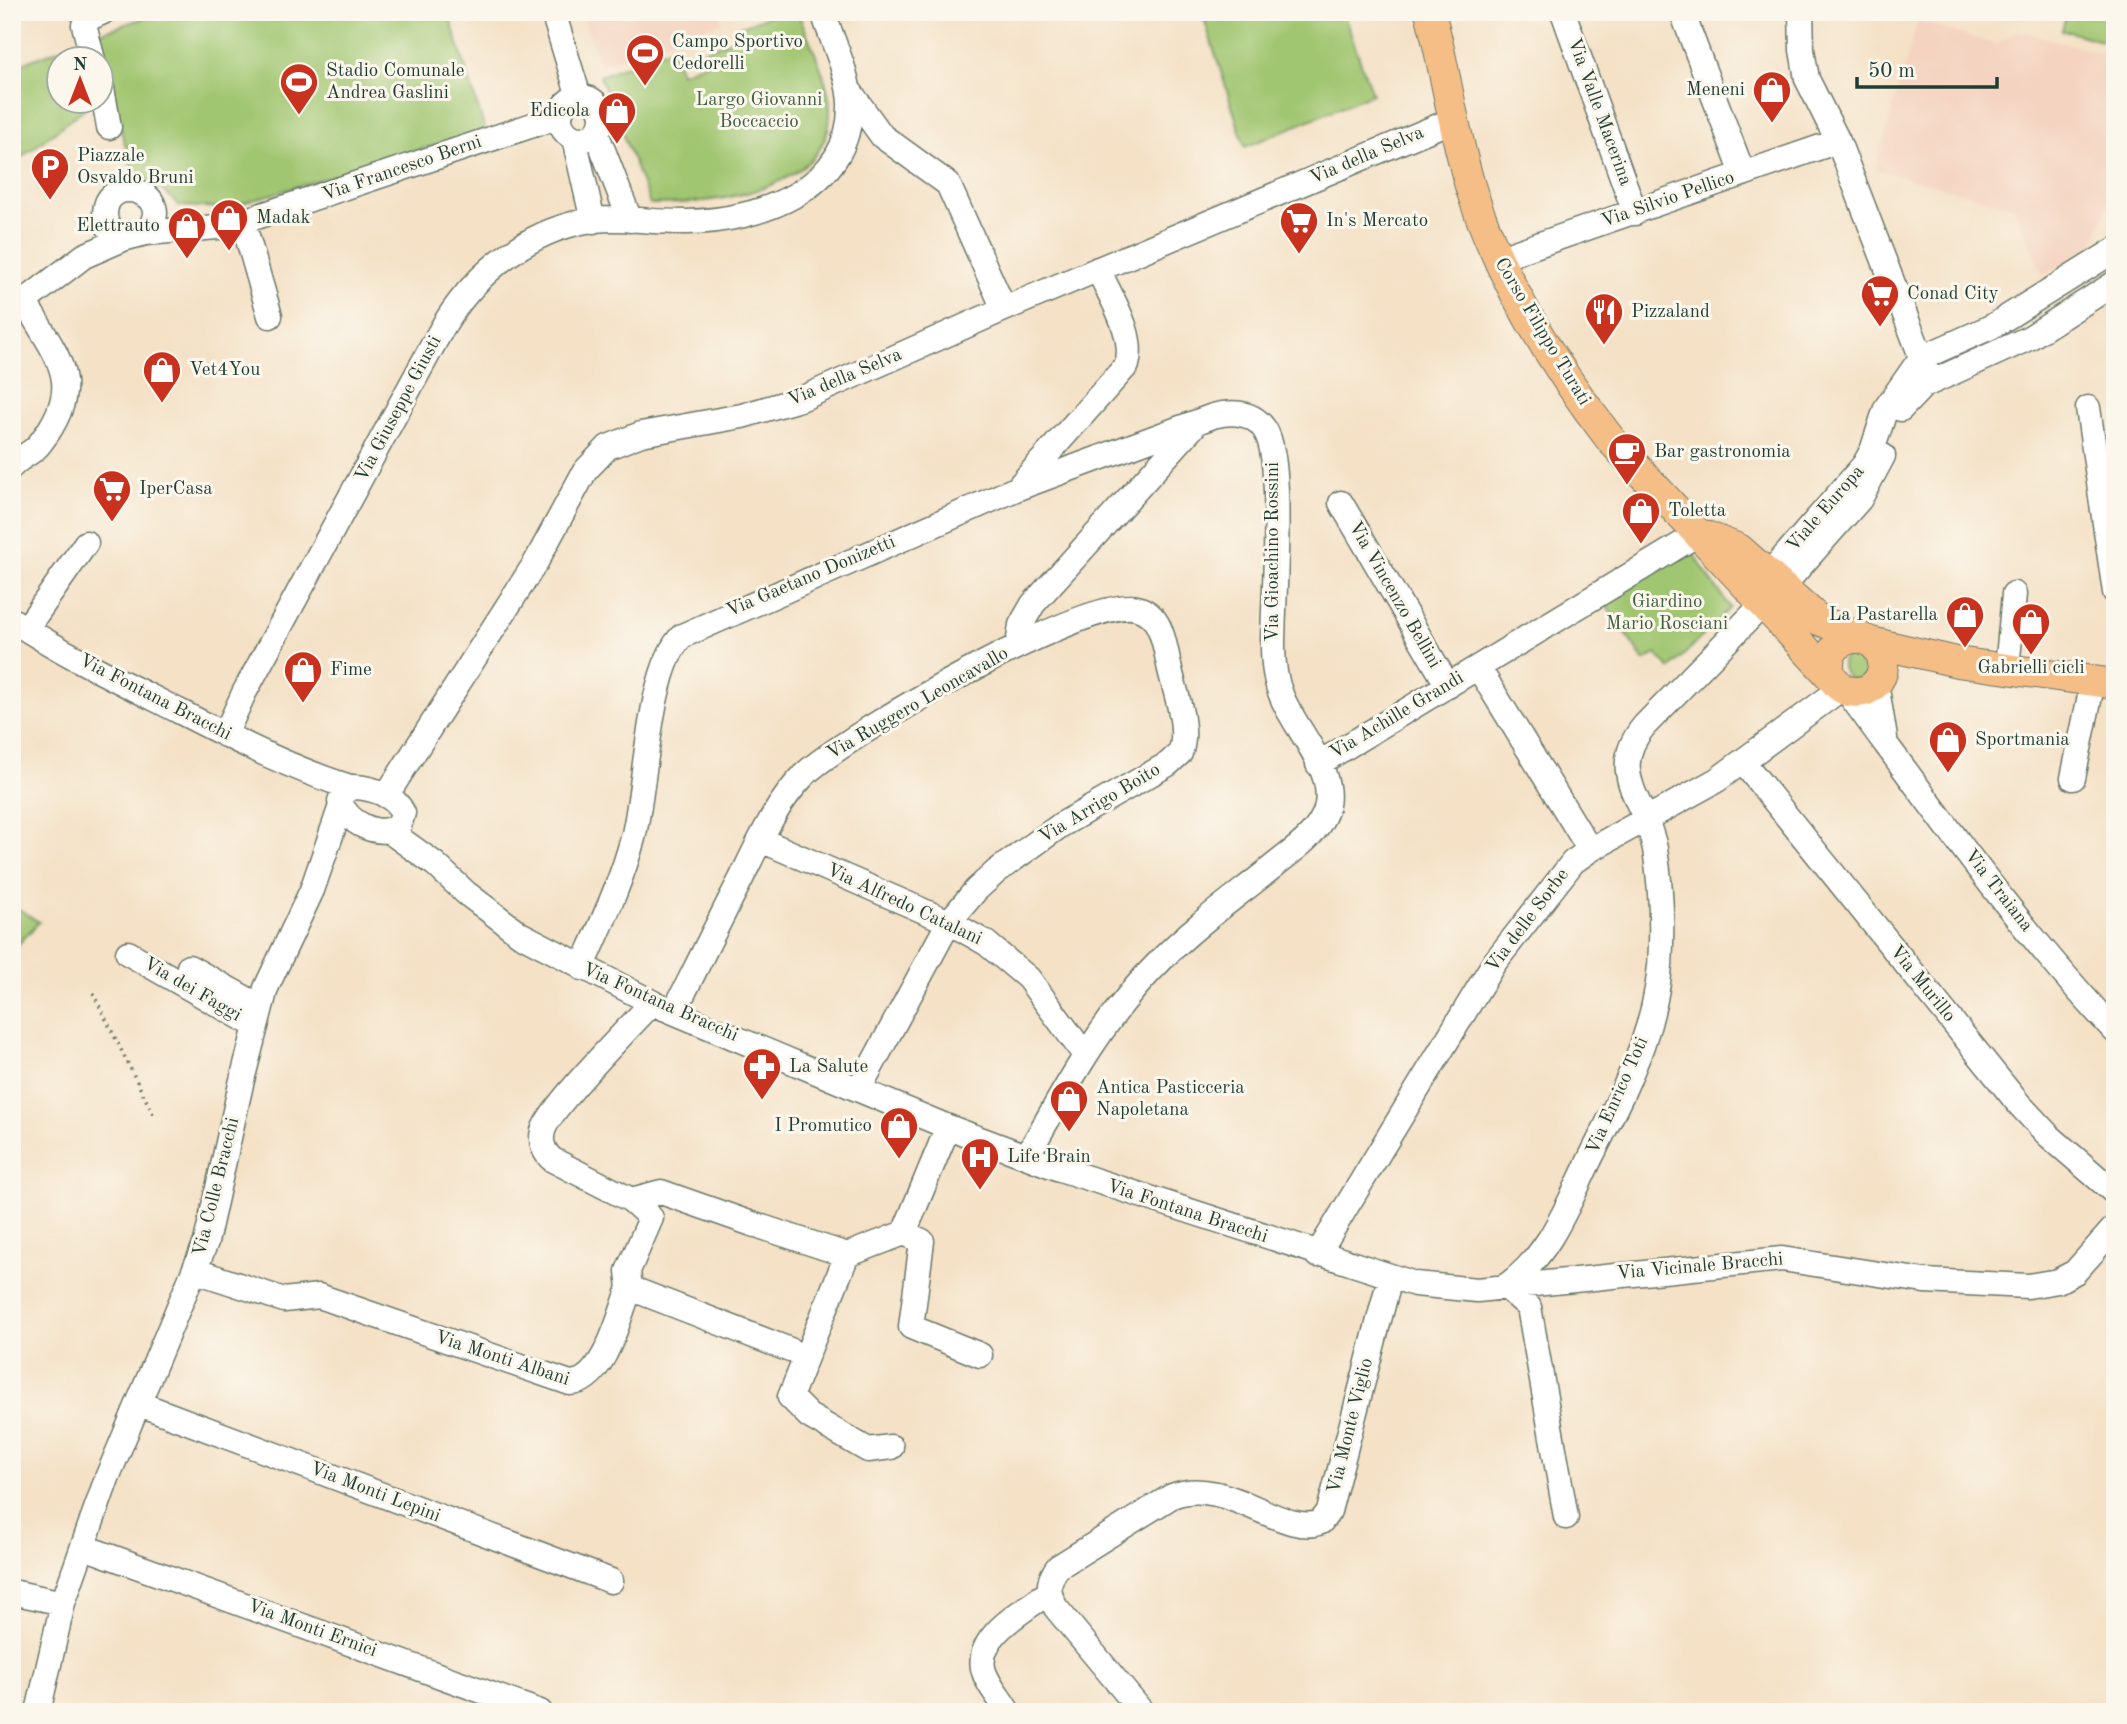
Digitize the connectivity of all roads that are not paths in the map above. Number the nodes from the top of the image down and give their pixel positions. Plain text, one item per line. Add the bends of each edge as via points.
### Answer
1 (103, 12) edge
2 (552, 12) edge
3 (823, 12) edge
4 (1430, 12) edge
5 (1563, 12) edge
6 (1682, 12) edge
7 (1801, 12) edge
8 (88, 46) edge
9 (847, 86) junction
10 (579, 97) junction
11 (107, 116) edge
12 (560, 116) junction
13 (1455, 119) junction
14 (109, 127) dead end
15 (585, 135) junction
16 (1838, 141) junction
17 (1743, 174) junction
18 (153, 204) junction
19 (1634, 212) junction
20 (630, 220) junction
21 (593, 221) junction
22 (243, 222) junction
23 (215, 229) junction
24 (125, 232) junction
25 (2115, 250) edge
26 (1497, 258) junction
27 (1097, 270) junction
28 (2115, 283) edge
29 (19, 307) edge
30 (1004, 309) junction
31 (270, 316) dead end
32 (1921, 358) junction
33 (1930, 382) junction
34 (2088, 408) dead end
35 (1198, 422) junction
36 (12, 466) edge
37 (1018, 488) junction
38 (1341, 503) dead end
39 (1698, 534) junction
40 (86, 543) dead end
41 (1767, 589) junction
42 (2115, 592) edge
43 (2014, 594) dead end
44 (19, 625) edge
45 (1867, 640) junction
46 (1018, 646) junction
47 (1957, 662) junction
48 (1478, 667) junction
49 (2007, 669) junction
50 (1877, 681) junction
51 (2104, 682) edge
52 (1448, 686) junction
53 (1841, 687) junction
54 (225, 735) junction
55 (1887, 745) junction
56 (1743, 762) junction
57 (1318, 764) junction
58 (2073, 778) dead end
59 (344, 798) junction
60 (393, 813) junction
61 (1646, 819) junction
62 (761, 840) junction
63 (1590, 850) junction
64 (949, 922) junction
65 (128, 953) dead end
66 (189, 967) dead end
67 (582, 968) junction
68 (663, 1007) junction
69 (259, 1016) junction
70 (2115, 1031) edge
71 (1085, 1055) junction
72 (859, 1089) junction
73 (948, 1127) junction
74 (1027, 1156) junction
75 (2115, 1193) edge
76 (631, 1200) junction
77 (2115, 1227) edge
78 (904, 1233) junction
79 (847, 1255) junction
80 (1317, 1255) junction
81 (196, 1271) junction
82 (1390, 1278) junction
83 (1505, 1286) junction
84 (630, 1288) junction
85 (790, 1350) dead end
86 (980, 1355) dead end
87 (140, 1404) junction
88 (891, 1447) dead end
89 (1566, 1517) dead end
90 (84, 1547) junction
91 (611, 1581) dead end
92 (12, 1592) edge
93 (1049, 1592) junction
94 (63, 1603) junction
95 (38, 1712) edge
96 (540, 1712) edge
97 (1008, 1712) edge
98 (1142, 1712) edge

1 - 8 street via 84,25
2 - 10 street
3 - 9 street
4 - 13 main road, Corso Filippo Turati
5 - 19 street, Via Valle Macerina
6 - 17 street
7 - 16 street via 1807,79
9 - 20 street via 849,117 841,147 824,173 789,201 728,219
9 - 30 street via 882,136 948,184
10 - 12 street via 566,103
10 - 15 street via 597,106 602,119
11 - 14 street
12 - 15 street via 563,129
12 - 22 street, Via Francesco Berni
13 - 26 main road, Corso Filippo Turati via 1471,187
13 - 27 street, Via della Selva
15 - 20 street
15 - 21 street
16 - 17 street, Via Silvio Pellico
16 - 32 street
17 - 19 street, Via Silvio Pellico
18 - 23 street
18 - 24 street via 154,220
18 - 24 street via 141,192 124,190 110,198 105,214
19 - 26 street, Via Silvio Pellico
20 - 21 street, Via Giuseppe Giusti
21 - 54 street, Via Giuseppe Giusti via 554,230 518,248 484,275 455,307
22 - 23 street, Via Francesco Berni
22 - 31 street
23 - 24 street, Via Francesco Berni
24 - 29 street, Via Francesco Berni via 84,256
25 - 32 street, Viale Europa via 2015,314
26 - 39 main road, Corso Filippo Turati via 1595,420
27 - 30 street, Via della Selva
27 - 37 street, Via Gaetano Donizetti via 1126,334 1127,365
28 - 33 street, Viale Europa via 2029,338
29 - 36 street via 61,365 66,386 63,404 42,441
30 - 60 street, Via della Selva via 785,404 631,436 601,451 585,471
32 - 33 street
32 - 41 street, Viale Europa via 1886,408 1864,465
33 - 41 street, Viale Europa via 1915,391 1898,414 1879,468 1860,499
34 - 42 street
35 - 37 street, Via Gioachino Rossini
35 - 46 street, Via Ruggero Leoncavallo via 1033,604 1021,625
35 - 57 street, Via Gioachino Rossini via 1220,414 1242,414 1257,421 1269,439 1276,478 1274,667 1286,707
37 - 67 street, Via Gaetano Donizetti via 703,624 679,639 667,659 659,691 629,851
38 - 52 street, Via Vincenzo Bellini
39 - 41 main road via 1733,545
39 - 48 street, Via Achille Grandi
40 - 44 street
41 - 45 main road via 1819,620
41 - 53 main road
41 - 61 street, Via Enrico Toti via 1632,743 1628,777
43 - 49 street
44 - 54 street, Via Fontana Bracchi
45 - 47 main road
45 - 50 main road via 1883,658
45 - 53 main road via 1848,639 1834,649 1829,666
46 - 62 street, Via Ruggero Leoncavallo via 824,758 783,799
46 - 64 street, Via Arrigo Boito via 1111,608 1132,607 1150,614 1163,636 1182,746 1168,764 1061,825 1009,862 976,890
47 - 49 main road
47 - 50 main road
48 - 52 street, Via Achille Grandi
48 - 63 street
49 - 51 main road
50 - 53 main road via 1860,691
50 - 55 street, Via Traiana
51 - 58 street
52 - 57 street, Via Achille Grandi
53 - 55 street, Via Traiana
53 - 56 street, Via delle Sorbe
54 - 59 street, Via Fontana Bracchi
55 - 70 street, Via Traiana via 2010,907
56 - 61 street, Via delle Sorbe
56 - 75 street, Via Murillo via 2018,1103
57 - 71 street, Via Achille Grandi via 1328,796 1319,825 1169,952 1126,998
59 - 60 street, Via Fontana Bracchi via 369,788
59 - 60 street via 357,822 373,829
59 - 69 street, Via Colle Bracchi via 319,872 266,988
60 - 67 street, Via Fontana Bracchi via 466,893 503,922
61 - 63 street, Via delle Sorbe
61 - 83 street, Via Enrico Toti via 1655,849 1661,936 1658,991 1647,1034 1553,1235 1531,1266
62 - 64 street, Via Alfredo Catalani
62 - 68 street, Via Ruggero Leoncavallo
63 - 80 street, Via delle Sorbe via 1569,867 1494,963
64 - 71 street, Via Alfredo Catalani via 1016,967
64 - 72 street, Via Arrigo Boito
65 - 69 street, Via dei Faggi
66 - 69 street
67 - 68 street, Via Fontana Bracchi
68 - 72 street, Via Fontana Bracchi
68 - 76 street, Via Ruggero Leoncavallo via 554,1113 543,1133 544,1148 552,1160
69 - 81 street, Via Colle Bracchi via 212,1222
71 - 74 street, Via Achille Grandi
72 - 73 street, Via Fontana Bracchi
73 - 74 street, Via Fontana Bracchi
73 - 78 street
74 - 80 street, Via Fontana Bracchi
76 - 79 street via 662,1192
76 - 84 street, Via Monti Albani via 651,1218 628,1270
77 - 83 street, Via Vicinale Bracchi via 2075,1272 2058,1281 2028,1286 1924,1281 1782,1259
78 - 79 street
78 - 86 street via 922,1241 911,1327
79 - 88 street via 790,1397 809,1416 868,1450
80 - 82 street, Via Fontana Bracchi
81 - 84 street, Via Monti Albani via 284,1300 319,1296 570,1384 585,1382 599,1366
81 - 87 street, Via Colle Bracchi
82 - 83 street, Via Fontana Bracchi via 1450,1290
82 - 93 street, Via Monte Viglio via 1329,1511 1321,1522 1301,1524 1220,1494 1188,1490 1058,1567
83 - 89 street via 1529,1307
84 - 85 street
87 - 90 street, Via Colle Bracchi via 107,1478
87 - 91 street, Via Monti Lepini
90 - 94 street, Via Colle Bracchi
90 - 96 street, Via Monti Ernici
92 - 94 street
93 - 97 street via 991,1637 982,1655 984,1671
93 - 98 street via 1056,1608
94 - 95 street, Via Colle Bracchi

